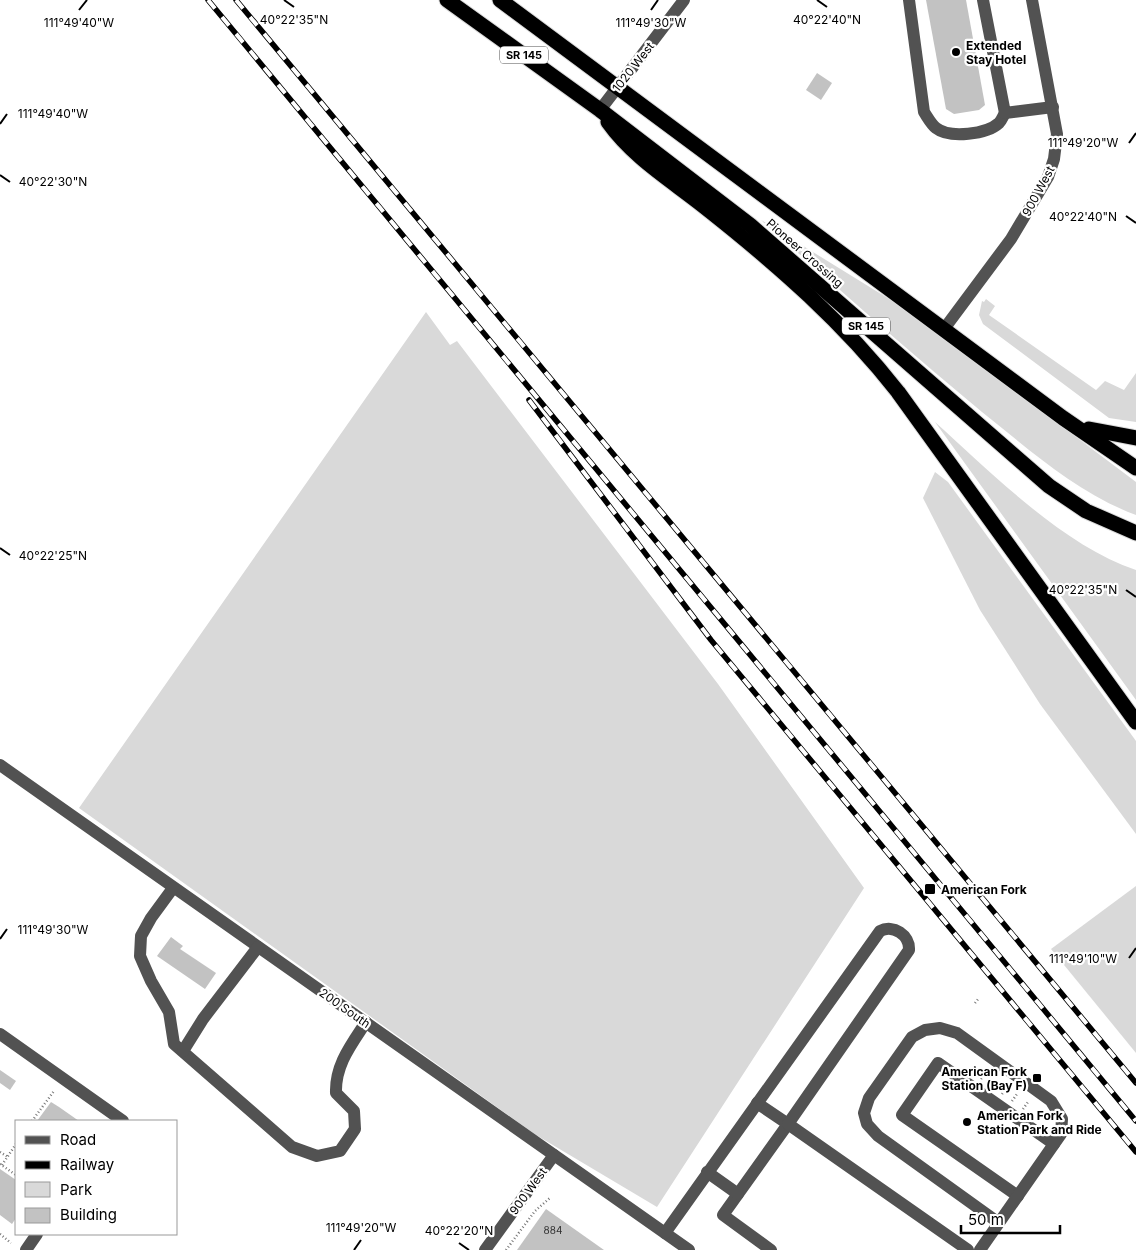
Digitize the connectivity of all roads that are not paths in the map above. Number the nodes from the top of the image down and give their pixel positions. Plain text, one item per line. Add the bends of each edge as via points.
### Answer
1 (447, 0) edge
2 (500, 0) edge
3 (684, 0) edge
4 (909, 0) edge
5 (983, 0) edge
6 (1032, 0) edge
7 (618, 86) junction
8 (1053, 107) junction
9 (600, 110) junction
10 (1005, 113) junction
11 (944, 329) junction
12 (1063, 418) junction
13 (1136, 438) edge
14 (1136, 468) edge
15 (1136, 533) edge
16 (1136, 722) edge
17 (0, 766) edge
18 (173, 888) junction
19 (258, 947) junction
20 (366, 1022) junction
21 (0, 1034) edge
22 (183, 1051) junction
23 (757, 1103) junction
24 (119, 1120) edge
25 (788, 1124) junction
26 (1054, 1144) junction
27 (554, 1155) junction
28 (707, 1172) junction
29 (738, 1194) junction
30 (1018, 1196) junction
31 (999, 1223) junction
32 (665, 1233) junction
33 (36, 1235) edge
34 (26, 1250) edge
35 (485, 1250) edge
36 (689, 1250) edge
37 (771, 1250) edge
38 (968, 1250) edge
39 (980, 1250) edge

1 - 9 highway, Pioneer Crossing / SR 145
2 - 7 highway, Pioneer Crossing / SR 145
3 - 7 street, 1020 West
4 - 10 street via 924,112 929,120 937,129 963,133 988,129 1000,122
5 - 10 street
6 - 8 street, 900 West
7 - 9 street, 1020 West
7 - 11 highway, Pioneer Crossing / SR 145
8 - 10 street
8 - 11 street, 900 West via 1057,142 1048,177 1011,239
9 - 15 highway, Pioneer Crossing / SR 145 via 779,248 1050,486 1086,511
9 - 16 highway via 615,133 635,153 768,259 836,320 864,351 898,392
11 - 12 highway, Pioneer Crossing / SR 145
12 - 13 highway via 1093,430
12 - 14 highway, Pioneer Crossing / SR 145
17 - 18 street, 200 South
18 - 19 street, 200 South
18 - 22 street via 141,936 140,956 169,1012 174,1044
19 - 20 street, 200 South
19 - 22 street
20 - 22 street via 343,1058 336,1080 336,1093 354,1111 355,1130 340,1152 317,1156 292,1147
20 - 27 street, 200 South
21 - 24 street
23 - 25 street
23 - 25 street via 880,931 898,930 909,946 906,954
23 - 28 street
25 - 29 street
25 - 38 street
26 - 30 street
26 - 30 street via 938,1063 902,1114
26 - 31 street via 1061,1134 1062,1120 1051,1101 957,1033 940,1028 925,1030 912,1037 869,1098 864,1113 867,1124 878,1136
27 - 32 street, 200 South
27 - 35 street, 900 West
28 - 29 street
28 - 32 street
29 - 37 street via 723,1215
30 - 31 street
31 - 39 street
32 - 36 street, 200 South
33 - 34 street

